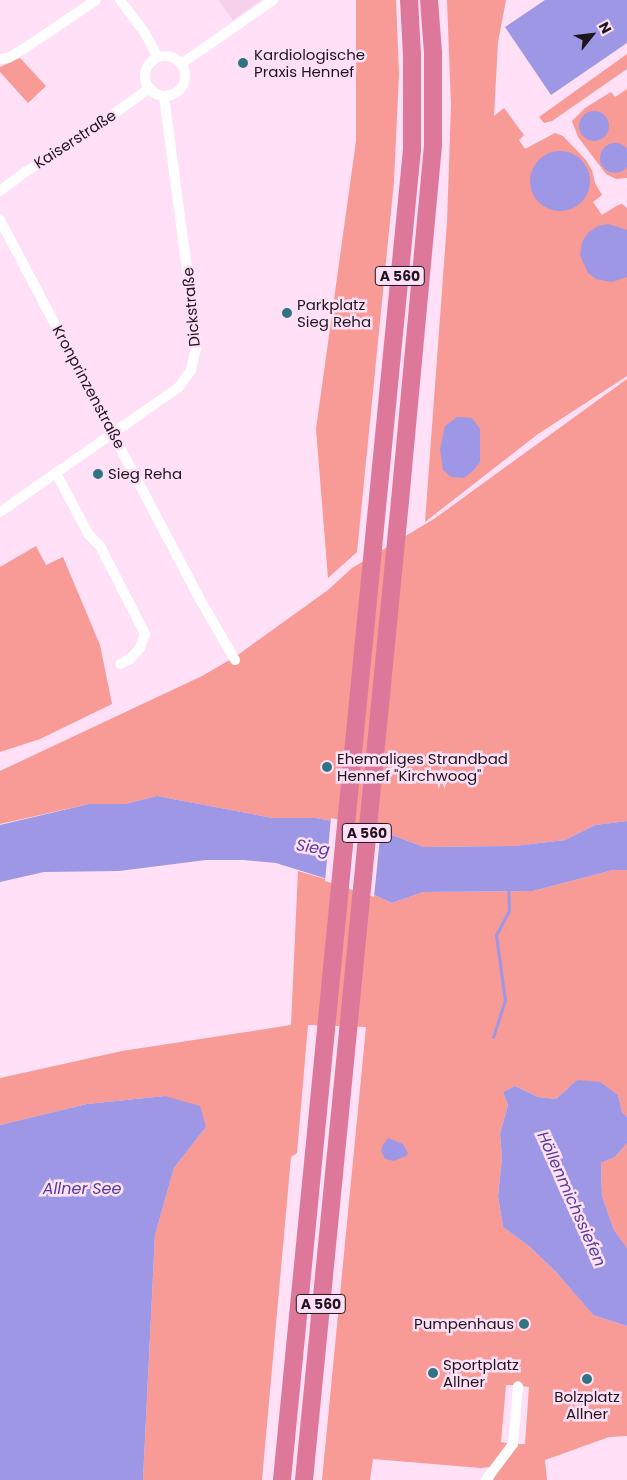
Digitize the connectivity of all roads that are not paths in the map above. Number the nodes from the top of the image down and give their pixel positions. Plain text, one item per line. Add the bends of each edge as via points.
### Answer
1 (96, 0) edge
2 (120, 0) edge
3 (273, 0) edge
4 (409, 0) edge
5 (429, 0) edge
6 (158, 57) junction
7 (0, 59) edge
8 (181, 64) junction
9 (150, 88) junction
10 (164, 96) junction
11 (0, 191) edge
12 (0, 220) edge
13 (114, 434) junction
14 (56, 473) junction
15 (0, 512) edge
16 (235, 660) dead end
17 (120, 664) dead end
18 (518, 1386) dead end
19 (282, 1480) edge
20 (304, 1480) edge
21 (486, 1480) edge

1 - 7 street via 22,50
2 - 6 street
3 - 8 street
4 - 19 highway, A 560 via 412,149
5 - 20 highway, A 560 via 432,144
6 - 8 street via 173,57
6 - 9 street via 146,70
8 - 10 street via 185,74 183,86
9 - 10 street
9 - 11 street, Kaiserstraße
10 - 13 street, Dickstraße via 197,344 190,370 179,387
12 - 13 street, Kronprinzenstraße
13 - 14 street, Dickstraße
13 - 16 street, Kronprinzenstraße
14 - 15 street, Dickstraße
14 - 17 street via 89,535 100,546 145,634 140,648
18 - 21 street via 513,1444

